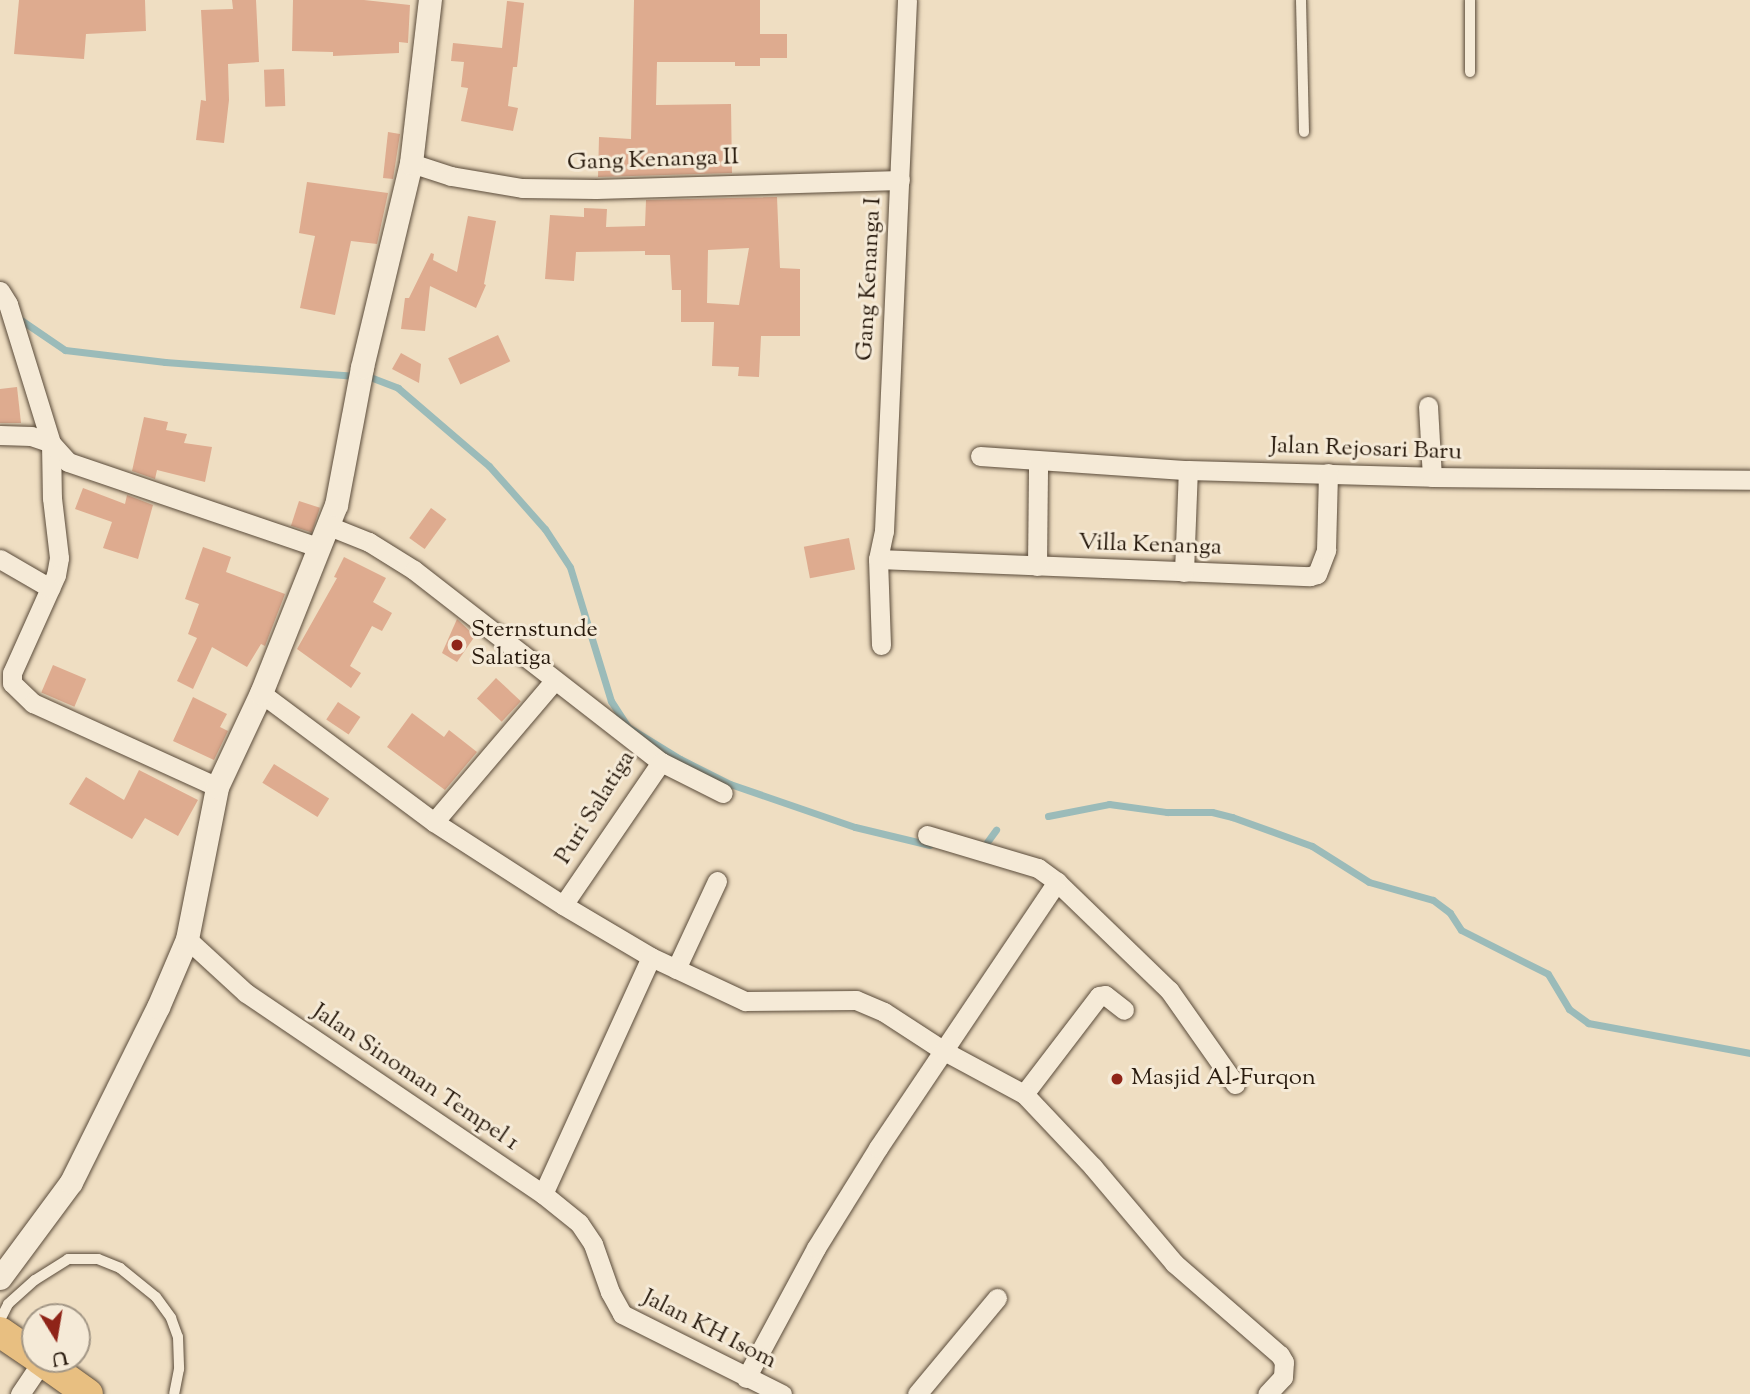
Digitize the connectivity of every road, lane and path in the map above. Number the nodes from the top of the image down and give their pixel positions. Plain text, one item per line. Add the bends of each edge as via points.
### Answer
1 (430, 0) edge
2 (907, 0) edge
3 (1301, 0) edge
4 (1470, 0) edge
5 (1470, 72) dead end
6 (1304, 132) dead end
7 (411, 163) junction
8 (900, 180) junction
9 (7, 306) edge
10 (1428, 406) dead end
11 (0, 435) edge
12 (51, 443) junction
13 (980, 456) dead end
14 (1038, 462) junction
15 (1188, 470) junction
16 (1328, 473) junction
17 (1432, 477) junction
18 (1750, 480) edge
19 (329, 526) junction
20 (320, 548) junction
21 (0, 559) edge
22 (878, 559) junction
23 (1037, 566) junction
24 (1184, 572) junction
25 (50, 588) junction
26 (881, 645) dead end
27 (6, 670) edge
28 (554, 681) junction
29 (261, 693) junction
30 (661, 762) junction
31 (217, 787) junction
32 (723, 793) dead end
33 (434, 822) junction
34 (927, 835) dead end
35 (717, 881) dead end
36 (1053, 887) junction
37 (563, 905) junction
38 (187, 939) junction
39 (651, 957) junction
40 (676, 969) junction
41 (1124, 1010) dead end
42 (944, 1051) junction
43 (1235, 1084) dead end
44 (1024, 1094) junction
45 (543, 1194) junction
46 (603, 1267) joint
47 (0, 1278) edge
48 (997, 1298) dead end
49 (0, 1320) edge
50 (0, 1332) edge
51 (21, 1347) edge
52 (32, 1373) edge
53 (59, 1373) edge
54 (746, 1378) junction
55 (21, 1394) edge
56 (88, 1394) edge
57 (174, 1394) edge
58 (782, 1394) edge
59 (917, 1394) edge
60 (1267, 1394) edge

1 - 7 street
2 - 8 street, Gang Kenanga I
3 - 6 lane
4 - 5 lane
7 - 8 street, Gang Kenanga II via 451,176 522,188
7 - 19 street
8 - 22 street, Gang Kenanga I via 884,530
9 - 12 street
10 - 17 street
11 - 12 street via 32,436
12 - 20 street via 68,462
12 - 25 street via 59,558
13 - 14 street, Jalan Rejosari Baru
14 - 15 street, Jalan Rejosari Baru
14 - 23 street
15 - 16 street, Jalan Rejosari Baru
15 - 24 street
16 - 17 street, Jalan Rejosari Baru
16 - 24 street, Villa Kenanga via 1326,550 1317,574
17 - 18 street, Jalan Rejosari Baru
19 - 20 street
19 - 28 street, Puri Salatiga via 369,542 414,570
20 - 29 street
21 - 25 street
22 - 23 street, Villa Kenanga
22 - 26 street
23 - 24 street, Villa Kenanga
25 - 27 street
27 - 31 street via 12,684 33,703
28 - 30 street, Puri Salatiga
28 - 33 street
29 - 31 street
29 - 33 street
30 - 32 street
30 - 37 street, Puri Salatiga
31 - 38 street
33 - 37 street
34 - 36 street via 1038,868
35 - 40 street
36 - 42 street
36 - 43 street via 1169,990
37 - 39 street
38 - 45 street, Jalan Sinoman Tempel 1 via 246,993
38 - 47 street via 71,1182
39 - 40 street
39 - 45 street
40 - 42 street via 745,1001 856,1000 884,1012
41 - 44 street via 1100,996
42 - 44 street
42 - 54 street via 817,1248
44 - 60 street via 1174,1264 1280,1355 1283,1377
45 - 46 street, Jalan Sinoman Tempel 1 via 579,1223
46 - 54 street, Jalan KH Isom via 622,1314
48 - 59 street
49 - 57 lane via 8,1304 68,1259 97,1259 120,1268 156,1297 171,1318 178,1337
50 - 51 main road
52 - 55 street
53 - 56 main road
54 - 58 street, Jalan KH Isom

